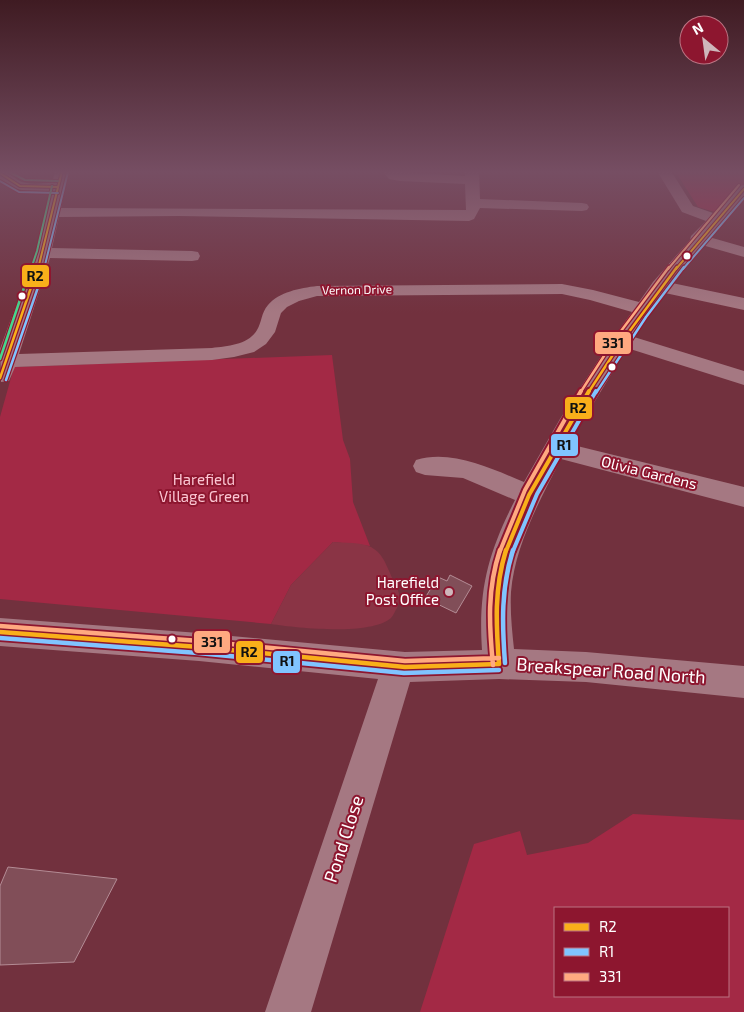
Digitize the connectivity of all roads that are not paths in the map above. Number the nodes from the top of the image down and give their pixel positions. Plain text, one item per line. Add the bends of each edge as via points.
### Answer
1 (52, 218) edge
2 (715, 219) edge
3 (697, 239) junction
4 (744, 252) edge
5 (43, 253) junction
6 (192, 256) dead end
7 (659, 286) junction
8 (744, 304) edge
9 (642, 309) junction
10 (620, 339) junction
11 (3, 370) edge
12 (744, 378) edge
13 (554, 449) junction
14 (425, 466) dead end
15 (529, 495) junction
16 (744, 497) edge
17 (0, 632) edge
18 (499, 664) junction
19 (399, 666) junction
20 (744, 682) edge
21 (288, 1012) edge

1 - 5 street
2 - 3 street
3 - 4 street
3 - 7 street
5 - 6 street
5 - 11 street
7 - 8 street
7 - 9 street
9 - 10 street
9 - 11 street, Vernon Drive via 562,289 317,291 292,298 279,306 272,313 261,338 233,352
10 - 12 street
10 - 13 street
13 - 15 street
13 - 16 street, Olivia Gardens
14 - 15 street via 466,469
15 - 18 street via 508,542 498,582 495,611
17 - 19 street, Breakspear Road North
18 - 19 street, Breakspear Road North
18 - 20 street, Breakspear Road North via 586,667
19 - 21 street, Pond Close

